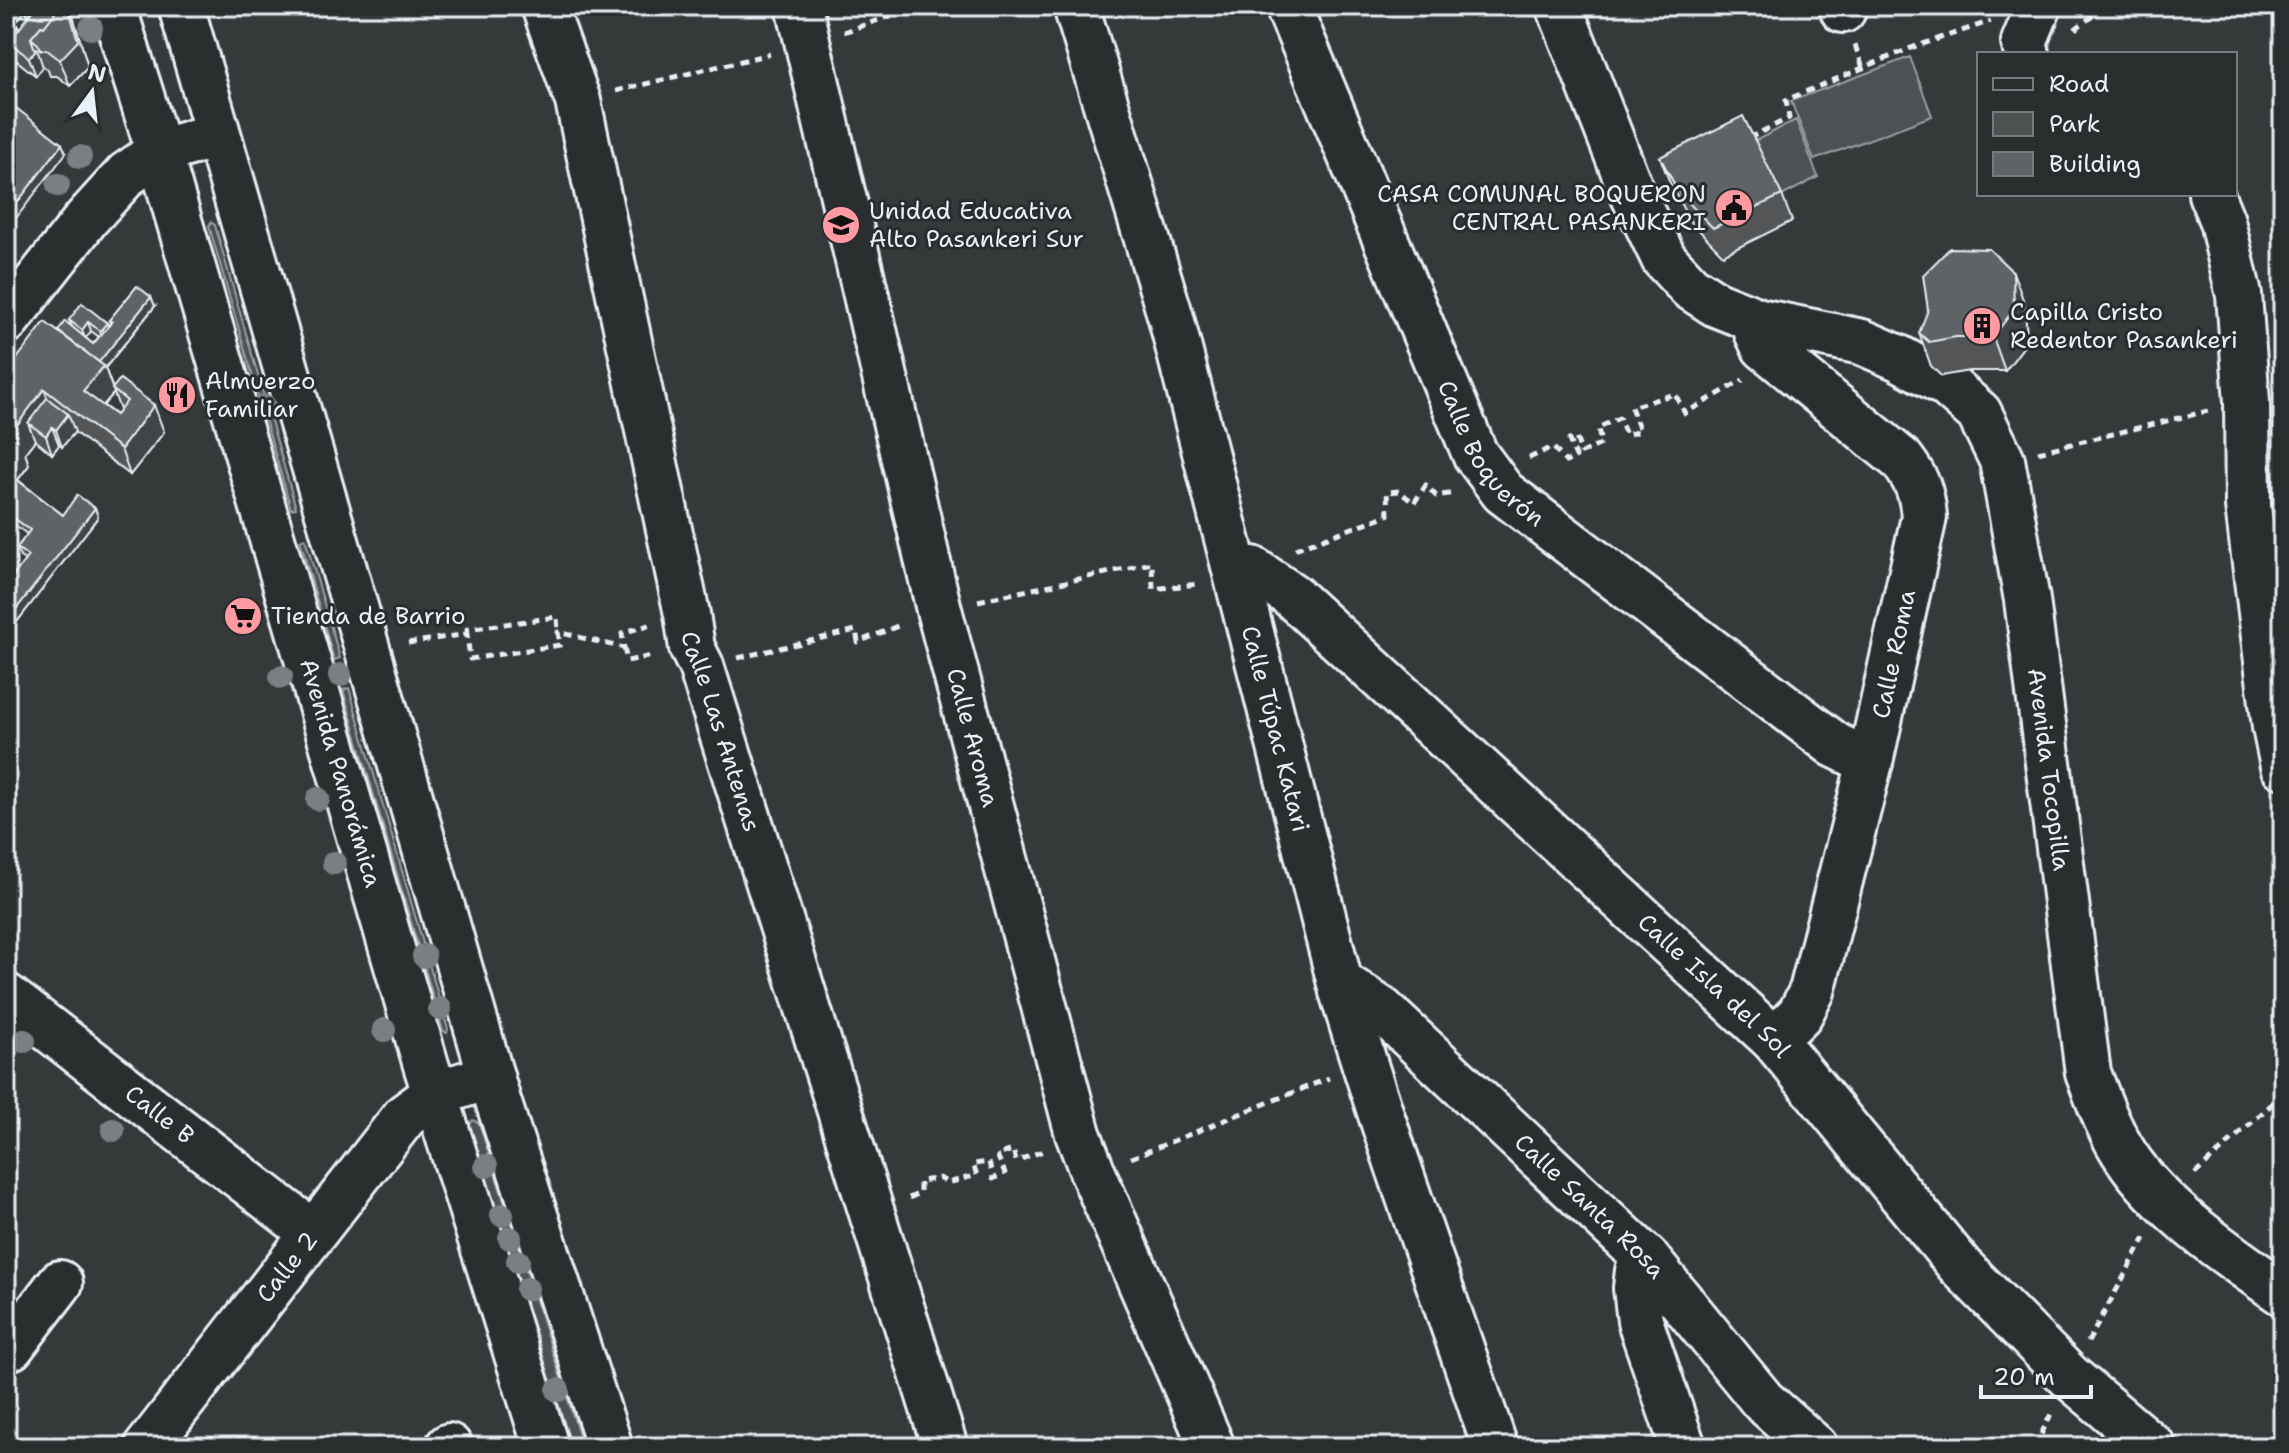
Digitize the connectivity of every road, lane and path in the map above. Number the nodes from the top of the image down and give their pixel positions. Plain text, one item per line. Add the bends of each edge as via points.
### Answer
1 (113, 6) edge
2 (181, 6) edge
3 (544, 6) edge
4 (919, 6) edge
5 (1076, 6) edge
6 (1288, 6) edge
7 (1559, 6) edge
8 (2039, 6) edge
9 (1993, 20) dead end
10 (804, 25) edge
11 (2026, 52) edge
12 (578, 101) junction
13 (217, 135) junction
14 (1736, 143) edge
15 (159, 152) junction
16 (2212, 196) edge
17 (6, 321) edge
18 (1759, 321) junction
19 (1778, 360) junction
20 (2247, 402) junction
21 (2002, 460) junction
22 (1492, 476) junction
23 (1245, 574) junction
24 (687, 614) junction
25 (558, 632) junction
26 (467, 634) junction
27 (399, 644) dead end
28 (1870, 762) junction
29 (2283, 766) edge
30 (1342, 991) junction
31 (6, 996) edge
32 (1774, 1040) junction
33 (1364, 1064) junction
34 (491, 1076) junction
35 (435, 1094) junction
36 (2283, 1094) edge
37 (1056, 1147) dead end
38 (1093, 1173) junction
39 (2165, 1202) junction
40 (871, 1215) junction
41 (313, 1233) junction
42 (1646, 1258) junction
43 (60, 1283) dead end
44 (2283, 1293) edge
45 (6, 1348) edge
46 (2069, 1376) junction
47 (147, 1447) edge
48 (546, 1447) edge
49 (610, 1447) edge
50 (945, 1447) edge
51 (1212, 1447) edge
52 (1495, 1447) edge
53 (1683, 1447) edge
54 (1815, 1447) edge
55 (2035, 1447) edge
56 (2153, 1447) edge

1 - 15 street, Avenida Panorámica
2 - 13 street
3 - 12 street, Calle Las Antenas
4 - 10 path
5 - 23 street, Calle Túpac Katari
6 - 22 street, Calle Boquerón via 1475,454
7 - 18 street, Avenida Tocopilla via 1629,186 1664,259 1690,287 1716,304
8 - 11 street via 2024,42
9 - 14 path via 1786,100 1789,118
10 - 12 path
10 - 38 street, Calle Aroma via 939,610 1078,1134
12 - 24 street, Calle Las Antenas
13 - 15 street
13 - 34 street
15 - 17 street via 127,174 87,218
15 - 35 street, Avenida Panorámica
16 - 20 street via 2239,295
18 - 19 street, Calle Roma via 1760,341
18 - 21 street, Avenida Tocopilla via 1862,342 1946,384 1979,413
19 - 22 path via 1685,413 1675,394 1631,407 1640,431 1626,435 1619,418 1598,428 1601,444 1582,453 1576,438 1569,440 1576,457 1566,462 1553,447
19 - 28 street, Calle Roma via 1902,460 1922,498 1924,517
20 - 21 path
20 - 29 street via 2248,506
21 - 39 street, Avenida Tocopilla via 2027,600 2088,1073 2127,1157
22 - 23 path via 1470,490 1436,496 1426,485 1414,503 1399,491 1387,492 1388,515 1275,556
22 - 28 street, Calle Boquerón via 1503,492 1810,727
23 - 30 street, Calle Túpac Katari
23 - 32 street, Calle Isla del Sol via 1291,595
24 - 25 path via 622,633 624,648
24 - 40 street, Calle Las Antenas via 692,648
25 - 26 path via 557,617 467,629
25 - 26 path via 560,645 470,659
26 - 27 path
28 - 32 street, Calle Roma via 1812,991 1800,1014
30 - 33 street, Calle Túpac Katari
30 - 42 street, Calle Santa Rosa via 1352,990 1382,1010
31 - 41 street, Calle B
32 - 46 street, Calle Isla del Sol via 1960,1266
33 - 38 path
33 - 52 street, Calle Túpac Katari
34 - 35 street, Calle 2
34 - 49 street
35 - 41 street, Calle 2 via 405,1116
35 - 48 street, Avenida Panorámica
36 - 39 path
37 - 40 path via 1016,1161 1013,1150 997,1155 1005,1173 993,1179 989,1162 973,1164 977,1175 948,1183 940,1178 920,1181 920,1193
38 - 51 street, Calle Aroma
39 - 44 street, Avenida Tocopilla
39 - 46 path
40 - 50 street, Calle Las Antenas
41 - 47 street, Calle 2
42 - 53 street via 1636,1288 1640,1321
42 - 54 street, Calle Santa Rosa via 1763,1401
43 - 45 street
46 - 55 path
46 - 56 street, Calle Isla del Sol

